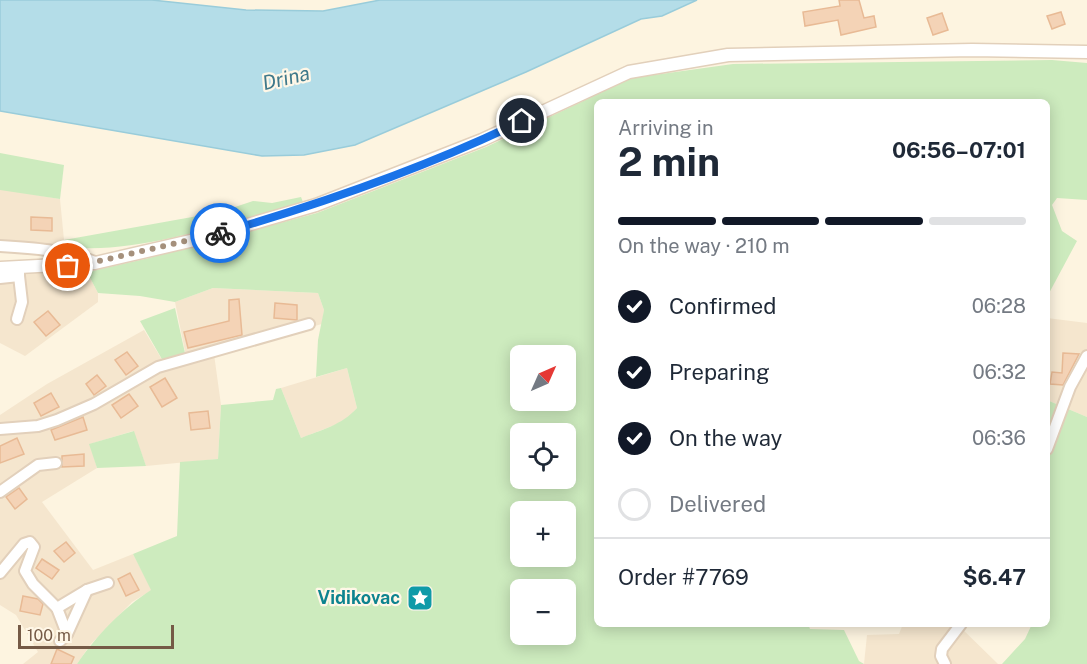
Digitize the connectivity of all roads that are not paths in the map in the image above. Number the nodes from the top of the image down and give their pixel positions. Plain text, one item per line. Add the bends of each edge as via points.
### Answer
1 (1087, 52) edge
2 (0, 246) edge
3 (95, 262) junction
4 (0, 268) edge
5 (19, 272) junction
6 (0, 278) edge
7 (17, 319) dead end
8 (309, 324) dead end
9 (1087, 356) edge
10 (0, 429) edge
11 (1050, 441) edge
12 (56, 463) dead end
13 (0, 492) edge
14 (0, 573) edge
15 (108, 583) dead end
16 (87, 590) junction
17 (57, 608) junction
18 (959, 627) edge
19 (945, 664) edge

1 - 3 street via 728,55 629,72 482,140 316,205 203,238
2 - 3 street via 45,248
3 - 5 street
4 - 5 street
5 - 6 street
5 - 7 street via 22,302
8 - 10 street via 158,367 94,404 57,420
9 - 11 street via 1070,387
12 - 13 street via 38,465
14 - 17 street via 24,544 32,543 25,571
15 - 16 street
16 - 17 street
16 - 17 street via 64,637
18 - 19 street via 942,649

